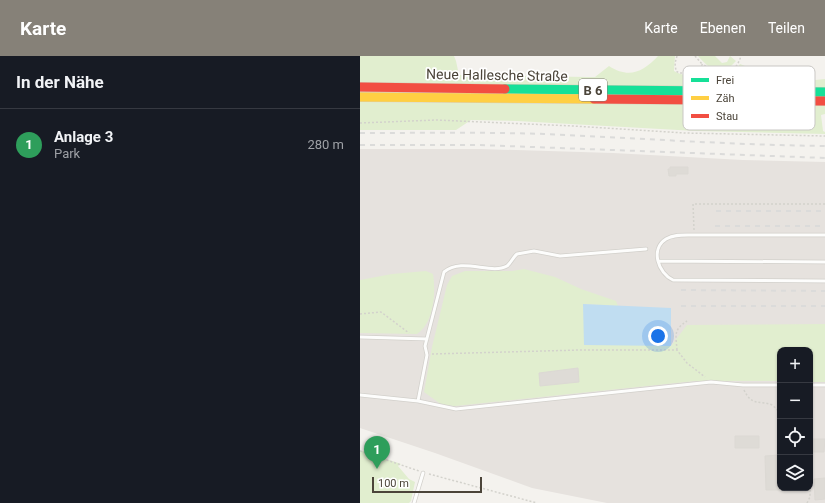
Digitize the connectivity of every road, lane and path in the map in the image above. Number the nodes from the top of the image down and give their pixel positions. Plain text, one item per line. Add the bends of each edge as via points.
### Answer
1 (677, 56) edge
2 (695, 56) edge
3 (741, 56) edge
4 (702, 64) joint
5 (705, 66) edge
6 (736, 66) edge
7 (683, 73) edge
8 (360, 87) edge
9 (683, 91) edge
10 (360, 97) edge
11 (683, 100) edge
12 (815, 101) edge
13 (825, 101) edge
14 (360, 122) edge
15 (825, 136) edge
16 (825, 204) edge
17 (694, 235) junction
18 (825, 235) edge
19 (646, 249) dead end
20 (658, 261) junction
21 (825, 262) edge
22 (825, 281) edge
23 (360, 314) edge
24 (687, 321) dead end
25 (360, 338) edge
26 (417, 339) junction
27 (427, 340) junction
28 (676, 350) junction
29 (427, 355) junction
30 (711, 382) junction
31 (743, 385) junction
32 (777, 385) edge
33 (813, 385) edge
34 (825, 385) edge
35 (360, 395) edge
36 (418, 401) junction
37 (777, 410) edge
38 (360, 451) edge
39 (423, 473) junction
40 (810, 491) edge
41 (414, 503) edge
42 (537, 503) edge
43 (807, 503) edge

1 - 7 path via 676,71
2 - 4 path
3 - 6 path
4 - 5 path
8 - 9 main road, Neue Hallesche Straße / B 6
10 - 11 main road, Neue Hallesche Straße / B 6
12 - 13 main road, Neue Hallesche Straße / B 6
14 - 15 path via 436,120 686,133
16 - 17 path via 693,204
17 - 18 lane
17 - 20 lane via 672,236 665,239 660,244
19 - 27 lane via 560,256 534,251 517,254 503,267 462,266 448,269 444,272
20 - 21 lane
20 - 22 lane via 662,271 673,280
23 - 26 path via 382,312
24 - 28 path via 676,332
25 - 26 lane
26 - 27 lane
27 - 29 lane
28 - 29 path
28 - 30 path
29 - 36 lane
30 - 31 lane
30 - 36 lane via 470,408 447,408
31 - 32 lane
31 - 37 path via 751,400 771,405
33 - 34 lane
35 - 36 lane
38 - 39 path
39 - 41 lane
39 - 42 path
40 - 43 path

